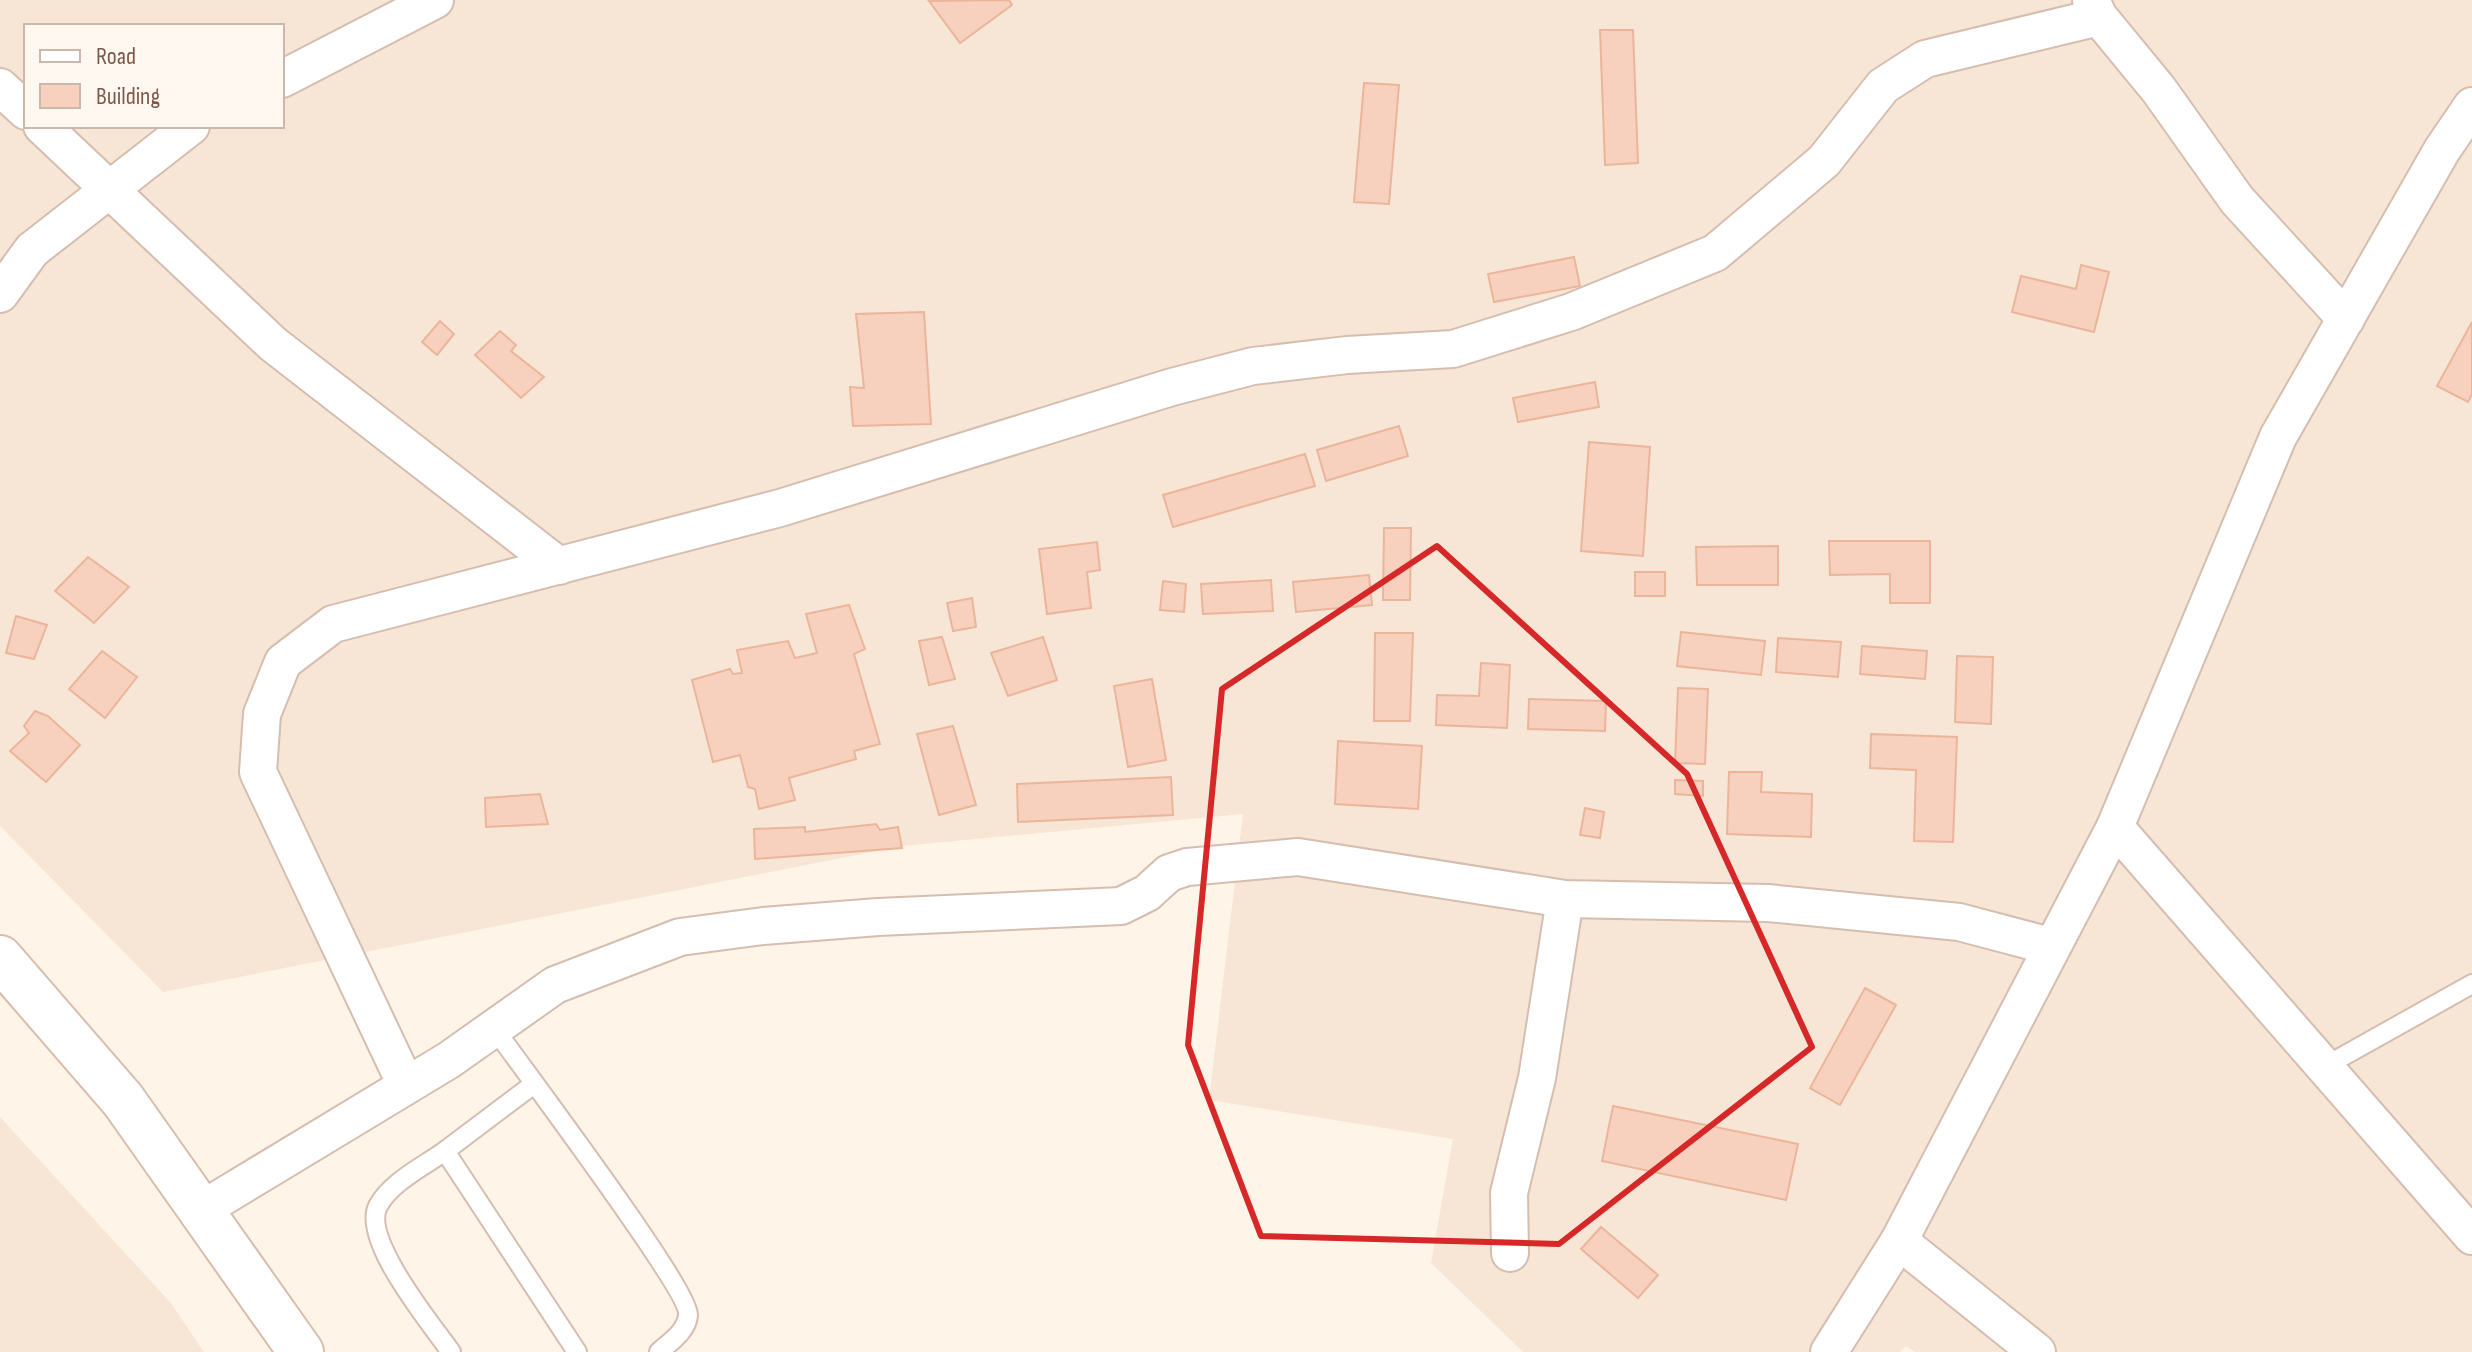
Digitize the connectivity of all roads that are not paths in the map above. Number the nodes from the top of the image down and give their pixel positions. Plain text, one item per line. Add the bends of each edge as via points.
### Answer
1 (435, 0) edge
2 (2095, 8) edge
3 (284, 78) edge
4 (0, 87) edge
5 (2472, 106) edge
6 (24, 109) edge
7 (44, 128) edge
8 (188, 128) edge
9 (111, 188) junction
10 (0, 294) edge
11 (2346, 319) junction
12 (559, 566) junction
13 (2115, 827) junction
14 (1565, 899) junction
15 (2050, 946) junction
16 (3, 967) edge
17 (2472, 984) edge
18 (494, 1028) junction
19 (2322, 1068) junction
20 (534, 1084) junction
21 (406, 1085) junction
22 (445, 1151) junction
23 (201, 1210) junction
24 (2472, 1236) edge
25 (1899, 1241) junction
26 (1510, 1253) dead end
27 (301, 1352) edge
28 (451, 1352) edge
29 (577, 1352) edge
30 (659, 1352) edge
31 (1829, 1352) edge
32 (2037, 1352) edge

1 - 3 street
2 - 11 street via 2237,200
2 - 12 street via 1925,59 1883,86 1824,161 1715,253 1571,312 1453,349 1253,366 780,508
4 - 6 street
5 - 11 street
7 - 9 street
8 - 9 street
9 - 10 street via 32,250
9 - 12 street via 273,344
11 - 13 street via 2278,437
12 - 21 street via 333,624 283,662 262,714 258,772
13 - 15 street
13 - 19 street
14 - 15 street via 1768,903 1959,922
14 - 18 street via 1298,857 1187,867 1121,906 878,917 680,937 555,985
14 - 26 street via 1537,1078 1509,1193
15 - 25 street
16 - 23 street via 123,1100
17 - 19 lane
18 - 20 lane
18 - 21 street
19 - 24 street
20 - 22 lane
20 - 30 lane via 683,1297 689,1312 685,1327
21 - 23 street
22 - 28 lane via 386,1196 377,1208 375,1225 387,1257
22 - 29 lane
23 - 27 street
25 - 31 street
25 - 32 street

